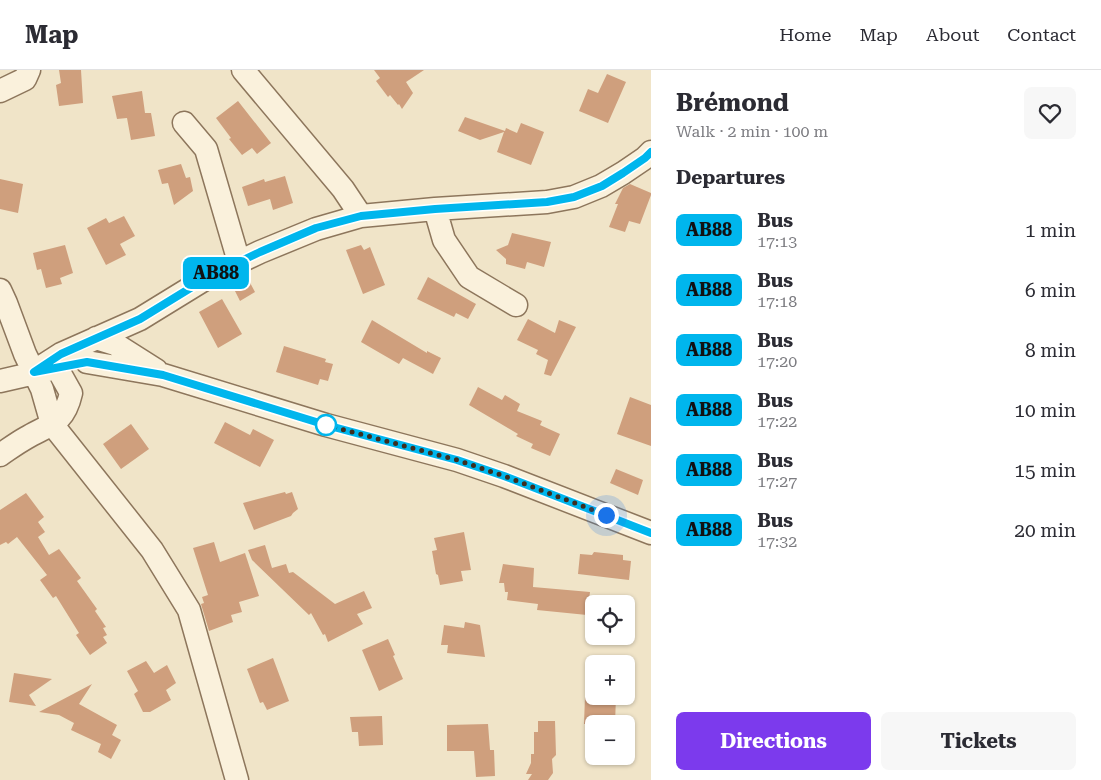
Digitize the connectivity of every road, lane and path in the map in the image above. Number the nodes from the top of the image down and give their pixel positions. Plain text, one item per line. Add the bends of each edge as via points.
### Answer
1 (29, 70) edge
2 (243, 70) edge
3 (0, 91) edge
4 (184, 123) dead end
5 (651, 152) edge
6 (435, 209) junction
7 (361, 216) junction
8 (239, 262) junction
9 (0, 290) edge
10 (516, 305) dead end
11 (106, 341) junction
12 (87, 362) junction
13 (46, 368) junction
14 (163, 375) junction
15 (0, 381) edge
16 (52, 424) junction
17 (0, 455) edge
18 (651, 533) edge
19 (237, 780) edge

1 - 3 street via 25,78
2 - 7 street via 343,189
4 - 8 street via 206,148
5 - 6 street via 602,186 574,197 547,202
6 - 7 street
6 - 10 street via 444,240 469,277
7 - 8 street via 316,228
8 - 11 street via 210,276
9 - 13 street via 25,354
11 - 12 street
11 - 13 street via 61,354
11 - 14 street
12 - 13 street
12 - 14 street
13 - 15 street
13 - 16 street via 42,388
14 - 18 street via 326,425 457,460
16 - 17 street
16 - 19 street via 152,550 189,610

